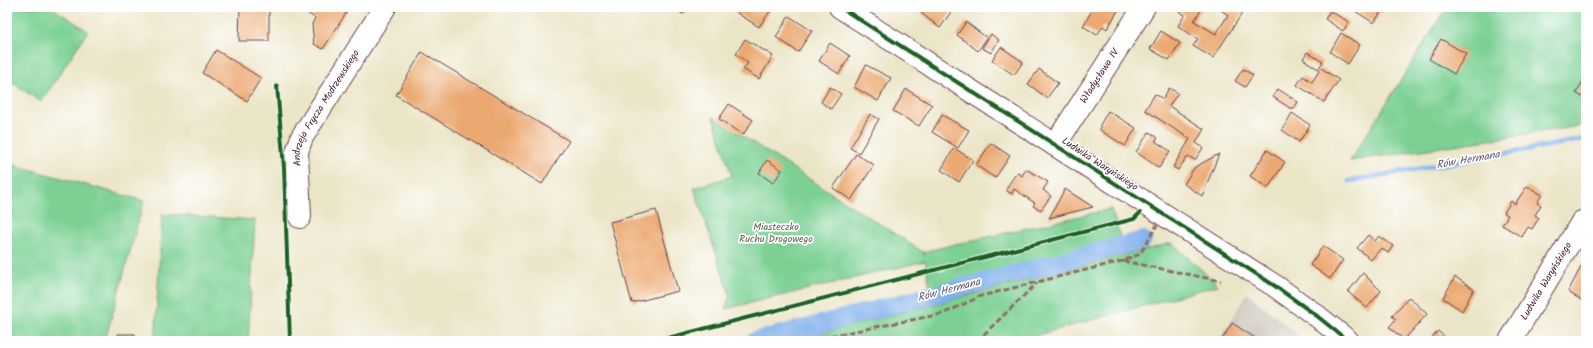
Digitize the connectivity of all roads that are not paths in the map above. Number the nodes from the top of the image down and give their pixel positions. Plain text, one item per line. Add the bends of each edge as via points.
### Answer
1 (385, 7) edge
2 (840, 7) edge
3 (1144, 7) edge
4 (1055, 145) junction
5 (300, 217) dead end
6 (1582, 222) dead end
7 (1348, 341) edge
8 (1510, 341) edge

1 - 5 street, Andrzeja Frycza Modrzewskiego via 302,137 297,152
2 - 4 street, Ludwika Waryńskiego
3 - 4 street, Władysława IV
4 - 7 street, Ludwika Waryńskiego via 1275,286
6 - 8 street, Ludwika Waryńskiego

